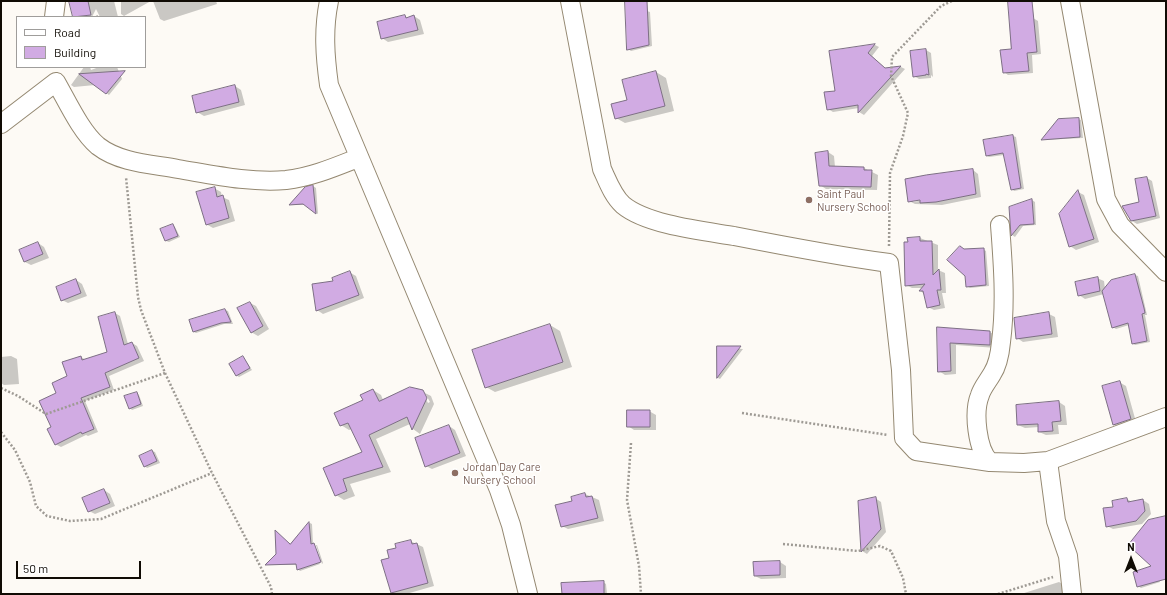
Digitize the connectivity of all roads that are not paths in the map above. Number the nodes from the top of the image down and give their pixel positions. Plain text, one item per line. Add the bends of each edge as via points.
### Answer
1 (56, 1) edge
2 (329, 1) edge
3 (570, 1) edge
4 (1070, 1) edge
5 (54, 16) edge
6 (54, 75) edge
7 (1, 124) edge
8 (358, 158) junction
9 (1000, 225) dead end
10 (1166, 272) edge
11 (1166, 416) edge
12 (1048, 460) junction
13 (990, 462) junction
14 (528, 594) edge
15 (1072, 594) edge

1 - 5 street
2 - 8 street via 324,33 329,85
3 - 13 street via 602,169 610,188 623,205 637,214 663,222 812,252 889,263 901,370 904,438 916,451
4 - 10 street via 1106,199 1120,225
6 - 7 street
6 - 8 street via 93,142 106,152 125,160 233,179 286,180 308,176
8 - 14 street via 499,490 511,525
9 - 13 street via 1004,293 1001,343 996,366 980,393 978,402 979,445
11 - 12 street
12 - 13 street via 1024,463
12 - 15 street via 1056,521 1071,572

